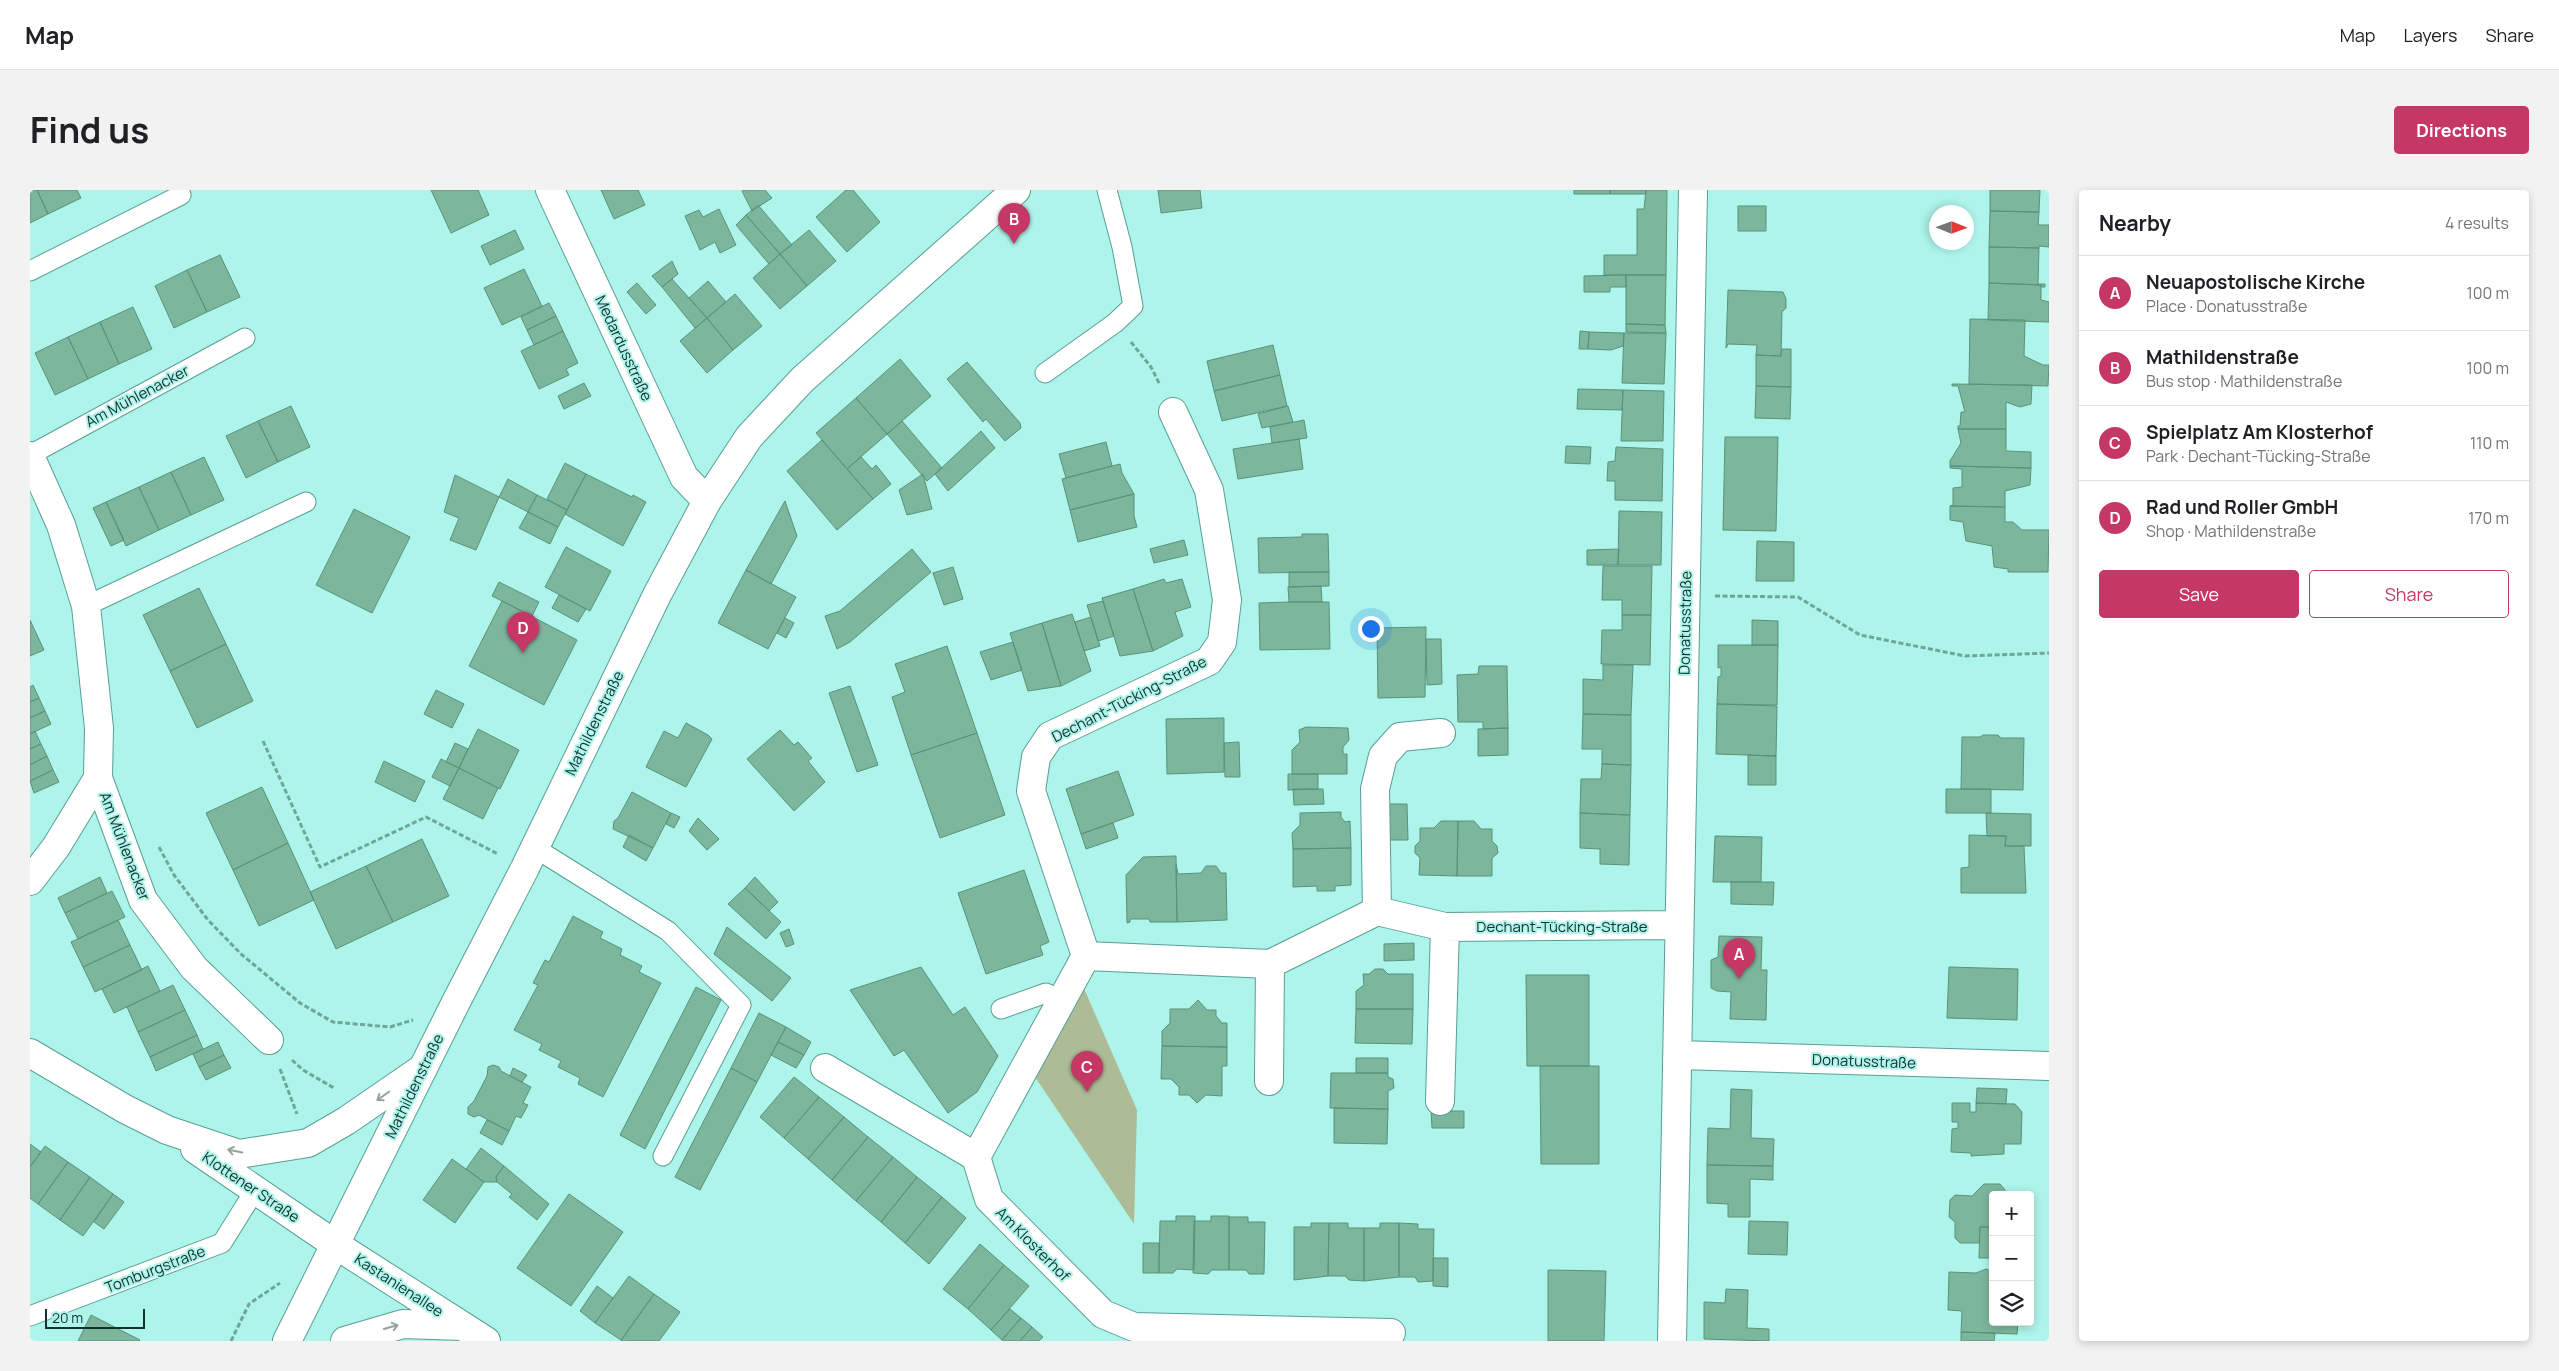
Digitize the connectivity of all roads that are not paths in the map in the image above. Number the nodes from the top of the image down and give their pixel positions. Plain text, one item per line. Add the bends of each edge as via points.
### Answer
1 (550, 190) edge
2 (1016, 190) edge
3 (1107, 190) edge
4 (1693, 190) edge
5 (181, 195) dead end
6 (30, 271) edge
7 (245, 338) dead end
8 (1045, 373) dead end
9 (1173, 412) road end
10 (30, 455) edge
11 (707, 501) junction
12 (306, 502) dead end
13 (86, 606) junction
14 (1441, 733) dead end
15 (98, 778) junction
16 (530, 858) junction
17 (30, 881) edge
18 (1377, 912) junction
19 (1679, 926) junction
20 (1445, 927) junction
21 (1086, 956) junction
22 (1270, 964) junction
23 (1061, 1000) junction
24 (1001, 1009) dead end
25 (268, 1040) road end
26 (30, 1053) edge
27 (1678, 1055) junction
28 (2049, 1066) edge
29 (423, 1068) junction
30 (825, 1068) dead end
31 (1269, 1081) dead end
32 (1440, 1102) dead end
33 (166, 1130) junction
34 (663, 1156) dead end
35 (976, 1157) junction
36 (255, 1190) junction
37 (336, 1245) junction
38 (30, 1316) edge
39 (462, 1326) junction
40 (1392, 1333) dead end
41 (1131, 1334) edge
42 (1248, 1335) edge
43 (1326, 1336) edge
44 (287, 1341) edge
45 (345, 1341) edge
46 (486, 1341) edge
47 (1672, 1341) edge

1 - 11 street, Medardusstraße via 684,477
2 - 11 street, Mathildenstraße via 802,380 749,437
3 - 8 lane via 1133,306 1115,323
4 - 19 street, Donatusstraße
5 - 6 lane
7 - 10 lane, Am Mühlenacker
9 - 21 street, Dechant-Tücking-Straße via 1209,490 1227,600 1222,642 1209,662 1050,736 1036,757 1031,791
10 - 13 street, Am Mühlenacker via 61,525
11 - 16 street, Mathildenstraße via 598,714
12 - 13 lane
13 - 15 street, Am Mühlenacker via 99,728
14 - 18 street via 1400,737 1383,756 1375,789
15 - 17 street via 56,847
15 - 25 street, Am Mühlenacker via 143,900 194,968
16 - 29 street, Mathildenstraße
16 - 34 lane via 668,931 741,1005
18 - 20 street, Dechant-Tücking-Straße
18 - 22 street
19 - 20 street, Dechant-Tücking-Straße
19 - 27 street, Donatusstraße
20 - 32 street
21 - 22 street
21 - 23 street
22 - 31 street
23 - 24 lane via 1046,993
23 - 35 street
26 - 33 street, Klottener Straße
27 - 28 street, Donatusstraße
27 - 47 street, Donatusstraße
29 -> 33 street, Klottener Straße via 308,1143 239,1154
29 - 37 street, Mathildenstraße
30 - 35 street
33 - 36 street, Klottener Straße
35 - 41 street, Am Klosterhof via 989,1199 1103,1314
36 - 37 street, Klottener Straße
36 - 38 lane, Tomburgstraße via 222,1244
37 - 39 street, Kastanienallee
37 - 44 street, Mathildenstraße
45 -> 39 street, Kastanienallee via 403,1324
39 - 46 street, Kastanienallee
40 - 43 street, Am Klosterhof
41 - 42 street, Am Klosterhof
42 - 43 street, Am Klosterhof

